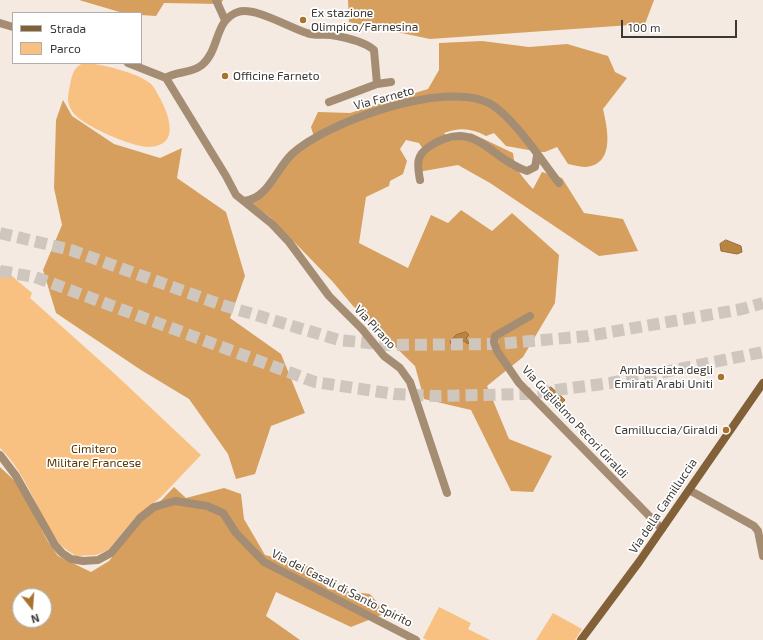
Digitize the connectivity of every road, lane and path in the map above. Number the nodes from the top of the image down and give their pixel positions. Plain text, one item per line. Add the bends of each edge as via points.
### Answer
1 (216, 0) edge
2 (225, 20) junction
3 (0, 23) edge
4 (12, 27) edge
5 (131, 64) edge
6 (166, 78) junction
7 (391, 82) dead end
8 (377, 84) junction
9 (329, 102) dead end
10 (537, 156) junction
11 (420, 180) dead end
12 (559, 183) dead end
13 (244, 202) junction
14 (530, 316) dead end
15 (763, 383) edge
16 (0, 455) edge
17 (689, 490) junction
18 (447, 493) dead end
19 (662, 529) junction
20 (763, 556) edge
21 (416, 640) edge
22 (581, 640) edge

1 - 2 street
2 - 6 street via 220,27 215,48 203,65 195,70
2 - 8 street via 239,11 250,11 307,33 332,35 371,47 375,52
3 - 4 street
5 - 6 street
6 - 13 street, Via Pirano via 236,195
7 - 8 street
8 - 9 street
10 - 11 street via 535,167 527,171 511,165 476,140 462,136 447,136 426,148 420,155 417,163
10 - 12 street, Via Farneto
10 - 13 street, Via Farneto via 502,112 489,103 467,97 432,99 373,112 331,129 298,149 264,191 254,199
13 - 18 street, Via Pirano via 272,224 289,242 329,296 362,329 384,356 400,368 410,382
14 - 19 street, Via Guglielmo Pecori Giraldi via 495,336 497,351 520,383
15 - 17 main road, Via della Camilluccia
16 - 21 street, Via dei Casali di Santo Spirito via 16,476 55,545 71,559 93,561 109,555 140,518 158,505 175,501 197,504 214,508 223,514 236,533 264,562
17 - 19 main road, Via della Camilluccia
17 - 20 street via 754,526 758,531
19 - 22 main road, Via della Camilluccia

